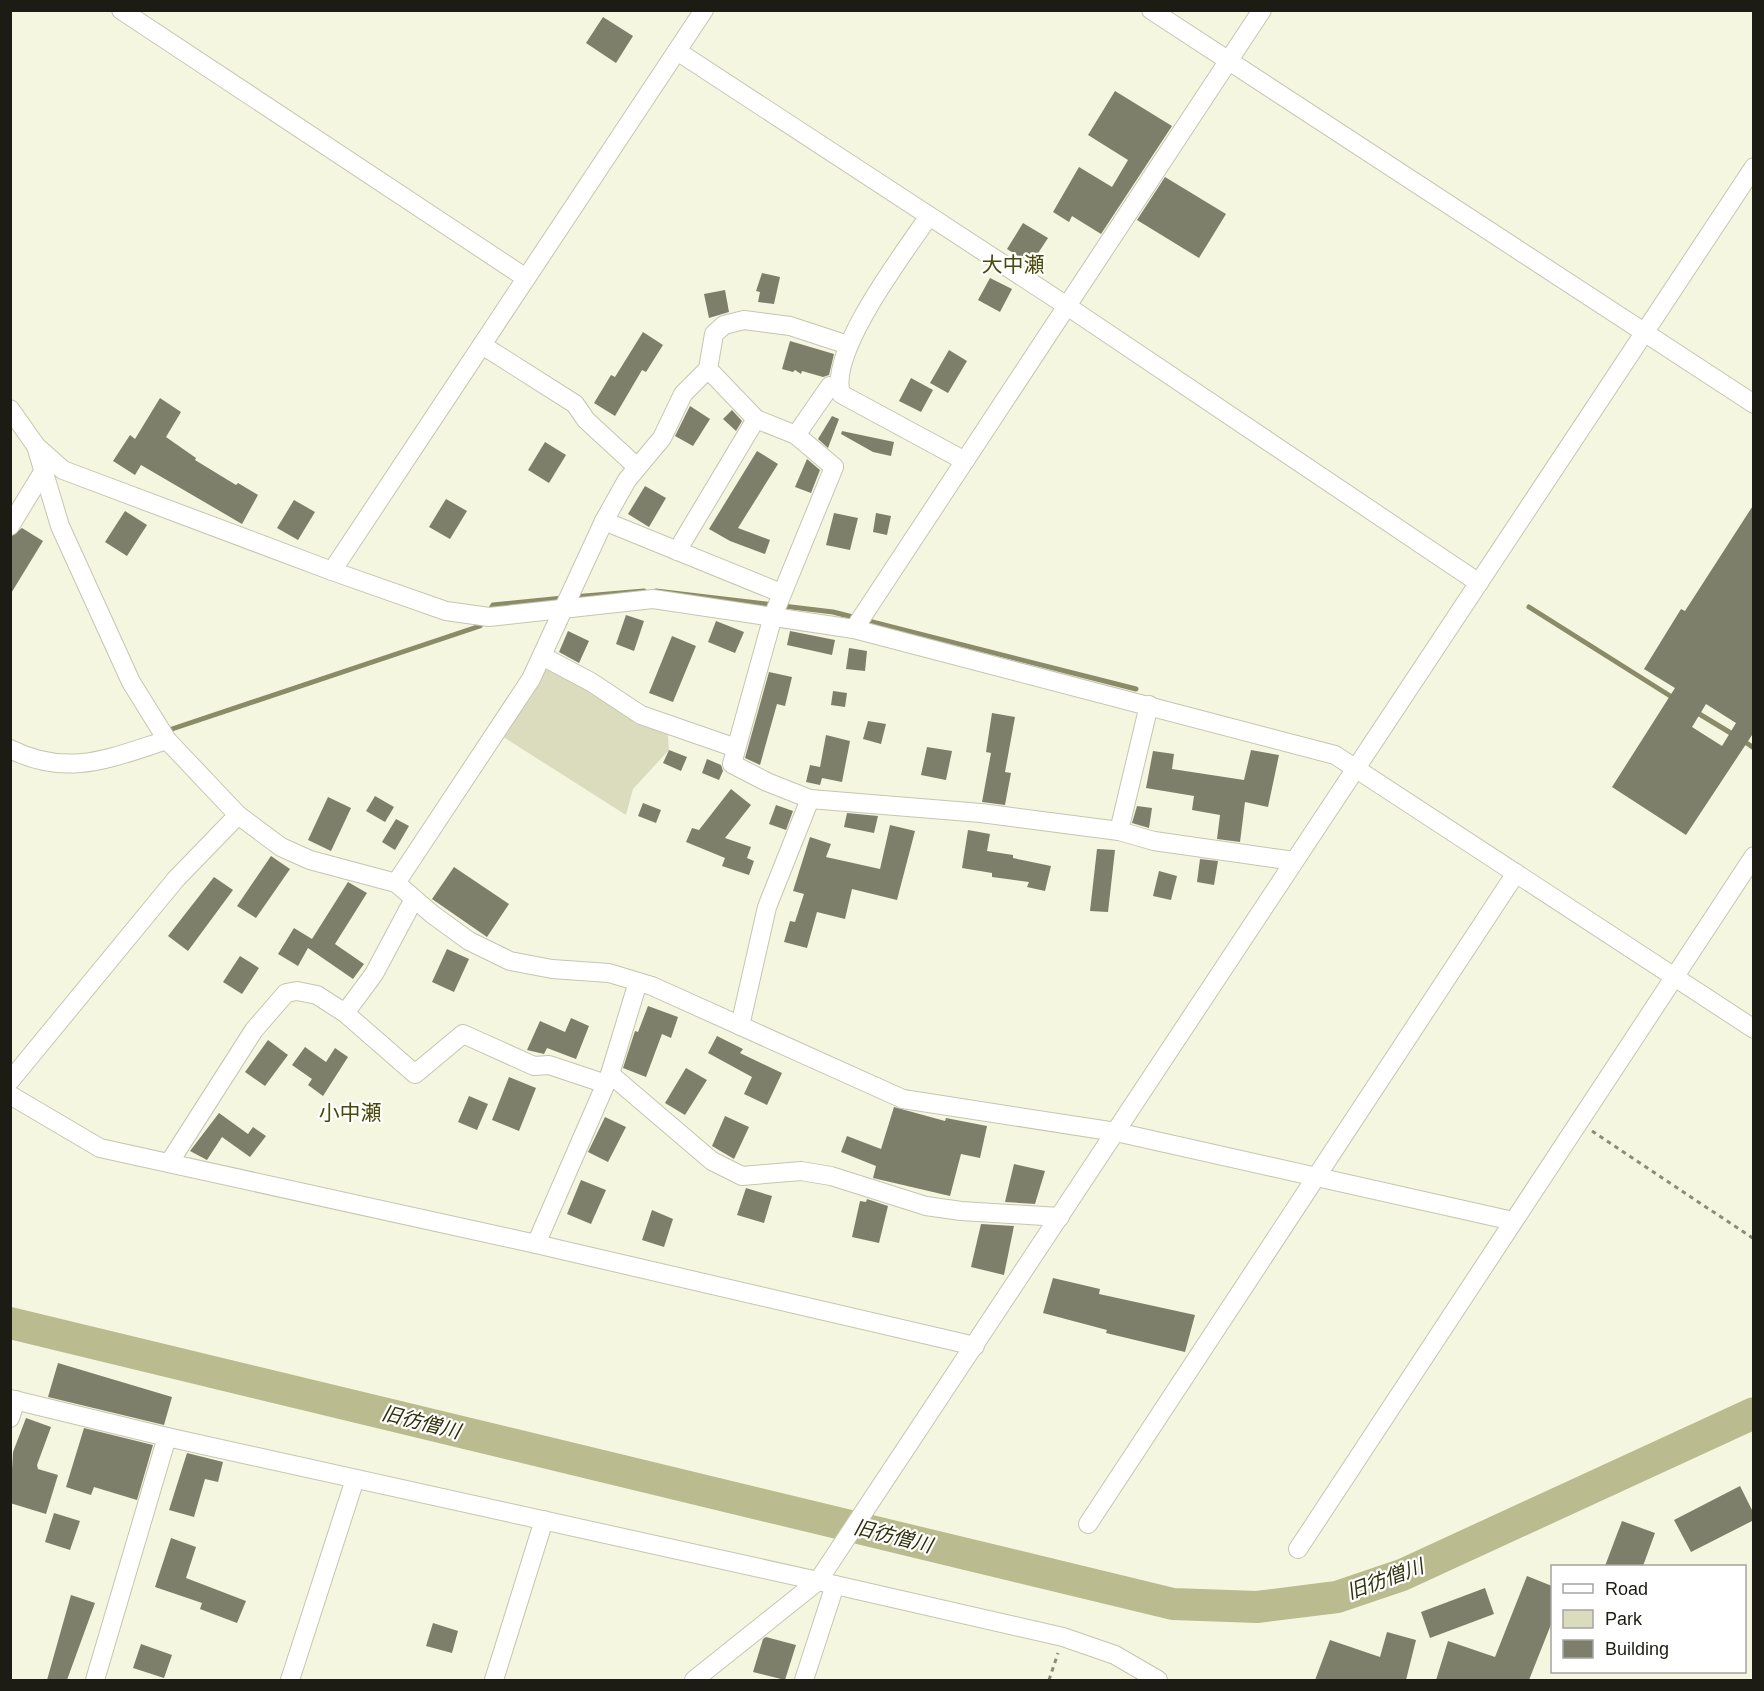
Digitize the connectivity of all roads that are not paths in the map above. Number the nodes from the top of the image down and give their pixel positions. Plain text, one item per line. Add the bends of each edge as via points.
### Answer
1 (121, 10) edge
2 (704, 10) edge
3 (1151, 10) edge
4 (1262, 10) edge
5 (676, 51) junction
6 (1228, 61) junction
7 (1754, 167) edge
8 (929, 216) junction
9 (526, 278) junction
10 (1067, 306) junction
11 (1644, 333) junction
12 (482, 345) junction
13 (848, 345) junction
14 (708, 369) junction
15 (839, 386) junction
16 (1754, 404) edge
17 (10, 409) edge
18 (756, 419) junction
19 (796, 435) junction
20 (36, 446) junction
21 (964, 461) junction
22 (638, 467) junction
23 (43, 472) junction
24 (604, 521) junction
25 (10, 526) edge
26 (677, 551) junction
27 (332, 571) junction
28 (1479, 583) junction
29 (781, 592) junction
30 (565, 609) junction
31 (772, 616) junction
32 (854, 629) junction
33 (542, 656) junction
34 (1149, 705) junction
35 (167, 740) junction
36 (736, 748) junction
37 (10, 749) edge
38 (1355, 768) junction
39 (810, 799) junction
40 (238, 815) junction
41 (1119, 831) junction
42 (1754, 856) edge
43 (1294, 861) junction
44 (1516, 873) junction
45 (396, 883) junction
46 (414, 899) junction
47 (1673, 976) junction
48 (638, 982) junction
49 (345, 1013) junction
50 (740, 1026) junction
51 (1754, 1029) edge
52 (608, 1079) junction
53 (10, 1081) edge
54 (10, 1095) edge
55 (1116, 1132) junction
56 (168, 1163) junction
57 (1317, 1176) junction
58 (1060, 1217) junction
59 (1514, 1221) junction
60 (536, 1244) junction
61 (975, 1346) junction
62 (13, 1399) edge
63 (10, 1418) edge
64 (167, 1437) junction
65 (355, 1479) junction
66 (544, 1520) junction
67 (1088, 1524) dead end
68 (1298, 1550) dead end
69 (826, 1583) junction
70 (95, 1680) edge
71 (290, 1680) edge
72 (494, 1680) edge
73 (694, 1680) edge
74 (804, 1680) edge
75 (1158, 1680) edge

1 - 9 street
2 - 5 street
3 - 6 street
4 - 6 street
5 - 8 street
5 - 9 street
6 - 10 street
6 - 11 street
7 - 11 street
8 - 10 street
8 - 13 street
9 - 12 street
10 - 21 street
10 - 28 street
11 - 16 street
11 - 28 street
12 - 22 street via 575,404 586,420
12 - 27 street
13 - 14 street via 790,326 744,320 724,325 714,334
13 - 15 street
14 - 18 street
14 - 22 street via 683,394 662,438
15 - 19 street via 830,386
15 - 21 street via 841,394
17 - 20 street
18 - 19 street
18 - 26 street
19 - 29 street via 834,467
20 - 23 street
20 - 27 street via 63,470
21 - 32 street
22 - 24 street
23 - 25 street
23 - 35 street via 60,526 131,682
24 - 26 street
24 - 30 street
26 - 29 street
27 - 30 street via 447,611 489,617
28 - 38 street
29 - 31 street
30 - 31 street via 653,599
30 - 33 street
31 - 32 street
31 - 36 street
32 - 34 street
33 - 36 street via 641,715
33 - 45 street via 531,679
34 - 38 street via 1335,755
34 - 41 street
35 - 37 street via 93,763 48,762
35 - 40 street
36 - 39 street via 732,764
38 - 43 street
38 - 44 street
39 - 41 street via 981,813
39 - 50 street via 767,907
40 - 45 street via 281,847 310,860
40 - 53 street via 176,879
41 - 43 street via 1154,841
42 - 47 street
43 - 55 street
44 - 47 street
44 - 57 street
45 - 46 street
46 - 48 street via 470,941 510,961 609,974
46 - 49 street via 374,974
47 - 51 street
47 - 59 street
48 - 50 street
48 - 52 street
49 - 52 street via 415,1074 463,1034 534,1066 549,1065
49 - 56 street via 317,995 286,993 255,1030
50 - 55 street via 903,1099
52 - 58 street via 712,1161 742,1176 801,1171 831,1176 926,1206
52 - 60 street
54 - 56 street via 100,1148
55 - 57 street
55 - 58 street
56 - 60 street
57 - 59 street
57 - 67 street
58 - 61 street
59 - 68 street
60 - 61 street
61 - 69 street
62 - 63 street
62 - 64 street
64 - 65 street
64 - 70 street
65 - 66 street
65 - 71 street
66 - 69 street
66 - 72 street
69 - 73 street
69 - 74 street
69 - 75 street via 1063,1637 1115,1655

